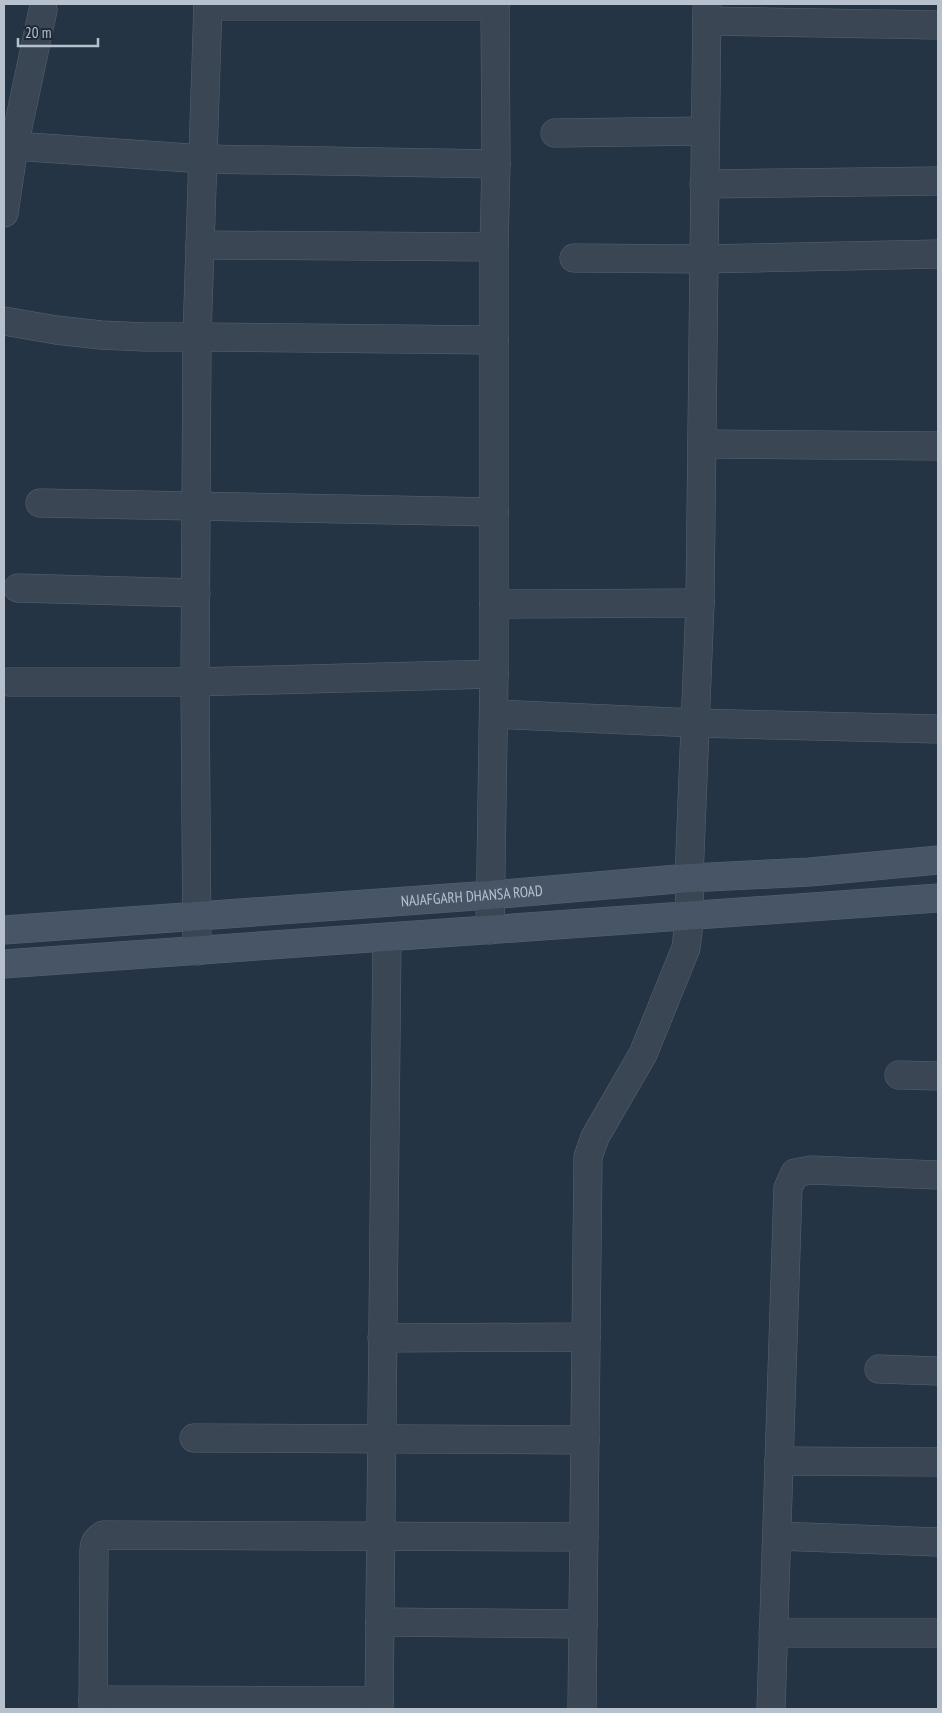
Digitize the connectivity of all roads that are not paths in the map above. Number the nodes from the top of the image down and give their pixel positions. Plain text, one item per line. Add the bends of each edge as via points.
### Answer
1 (208, 5) edge
2 (495, 5) edge
3 (43, 10) dead end
4 (707, 12) edge
5 (938, 25) edge
6 (705, 130) junction
7 (555, 133) dead end
8 (14, 146) junction
9 (204, 159) junction
10 (496, 164) junction
11 (938, 181) edge
12 (704, 184) junction
13 (4, 213) edge
14 (200, 245) junction
15 (494, 247) junction
16 (938, 254) edge
17 (574, 258) dead end
18 (703, 259) junction
19 (4, 321) edge
20 (198, 337) junction
21 (494, 340) junction
22 (702, 444) junction
23 (938, 446) edge
24 (40, 503) dead end
25 (196, 507) junction
26 (494, 512) junction
27 (18, 588) dead end
28 (196, 593) junction
29 (700, 603) junction
30 (494, 604) junction
31 (494, 674) junction
32 (8, 682) dead end
33 (195, 682) junction
34 (494, 714) junction
35 (695, 723) junction
36 (938, 729) edge
37 (938, 860) edge
38 (689, 878) junction
39 (490, 895) junction
40 (938, 898) edge
41 (690, 915) junction
42 (196, 916) junction
43 (4, 930) edge
44 (490, 930) junction
45 (387, 938) junction
46 (197, 951) junction
47 (4, 964) edge
48 (899, 1075) dead end
49 (938, 1076) edge
50 (938, 1175) edge
51 (586, 1337) junction
52 (382, 1338) junction
53 (879, 1370) dead end
54 (938, 1371) edge
55 (194, 1438) dead end
56 (382, 1439) junction
57 (585, 1440) junction
58 (779, 1462) junction
59 (938, 1462) edge
60 (382, 1535) junction
61 (776, 1536) junction
62 (584, 1537) junction
63 (938, 1542) edge
64 (380, 1622) junction
65 (583, 1624) junction
66 (773, 1633) junction
67 (938, 1633) edge
68 (93, 1705) edge
69 (379, 1705) edge
70 (582, 1709) edge
71 (771, 1709) edge

1 - 2 street
1 - 9 street
2 - 10 street
3 - 8 street
4 - 5 street
4 - 6 street
6 - 7 street
6 - 12 street
8 - 9 street
8 - 13 street
9 - 10 street
9 - 14 street
10 - 15 street
11 - 12 street
12 - 18 street
14 - 15 street
14 - 20 street
15 - 21 street
16 - 18 street
17 - 18 street
18 - 22 street
19 - 20 street via 101,335
20 - 21 street
20 - 25 street
21 - 26 street
22 - 23 street
22 - 29 street
24 - 25 street
25 - 26 street
25 - 28 street
26 - 30 street
27 - 28 street
28 - 33 street
29 - 30 street
29 - 35 street
30 - 31 street
31 - 33 street
31 - 34 street
32 - 33 street
33 - 42 street
34 - 35 street
34 - 39 street
35 - 36 street
35 - 38 street
37 - 38 main road, NAJAFGARH DHANSA ROAD via 810,872
38 - 39 main road, NAJAFGARH DHANSA ROAD
38 - 41 street
39 - 42 main road, NAJAFGARH DHANSA ROAD
39 - 44 street
40 - 41 main road
41 - 44 main road
41 - 51 street via 686,948 643,1054 595,1137 588,1157
42 - 43 main road, NAJAFGARH DHANSA ROAD
42 - 46 street
44 - 45 main road
45 - 46 main road
45 - 52 street
46 - 47 main road
48 - 49 street
50 - 58 street via 811,1170 795,1173 788,1188
51 - 52 street
51 - 57 street
52 - 56 street
53 - 54 street
55 - 56 street
56 - 57 street
56 - 60 street
57 - 62 street
58 - 59 street
58 - 61 street
60 - 62 street
60 - 64 street
60 - 68 street via 103,1535 94,1544
61 - 63 street
61 - 66 street
62 - 65 street
64 - 65 street
64 - 69 street
65 - 70 street
66 - 67 street
66 - 71 street
68 - 69 street

